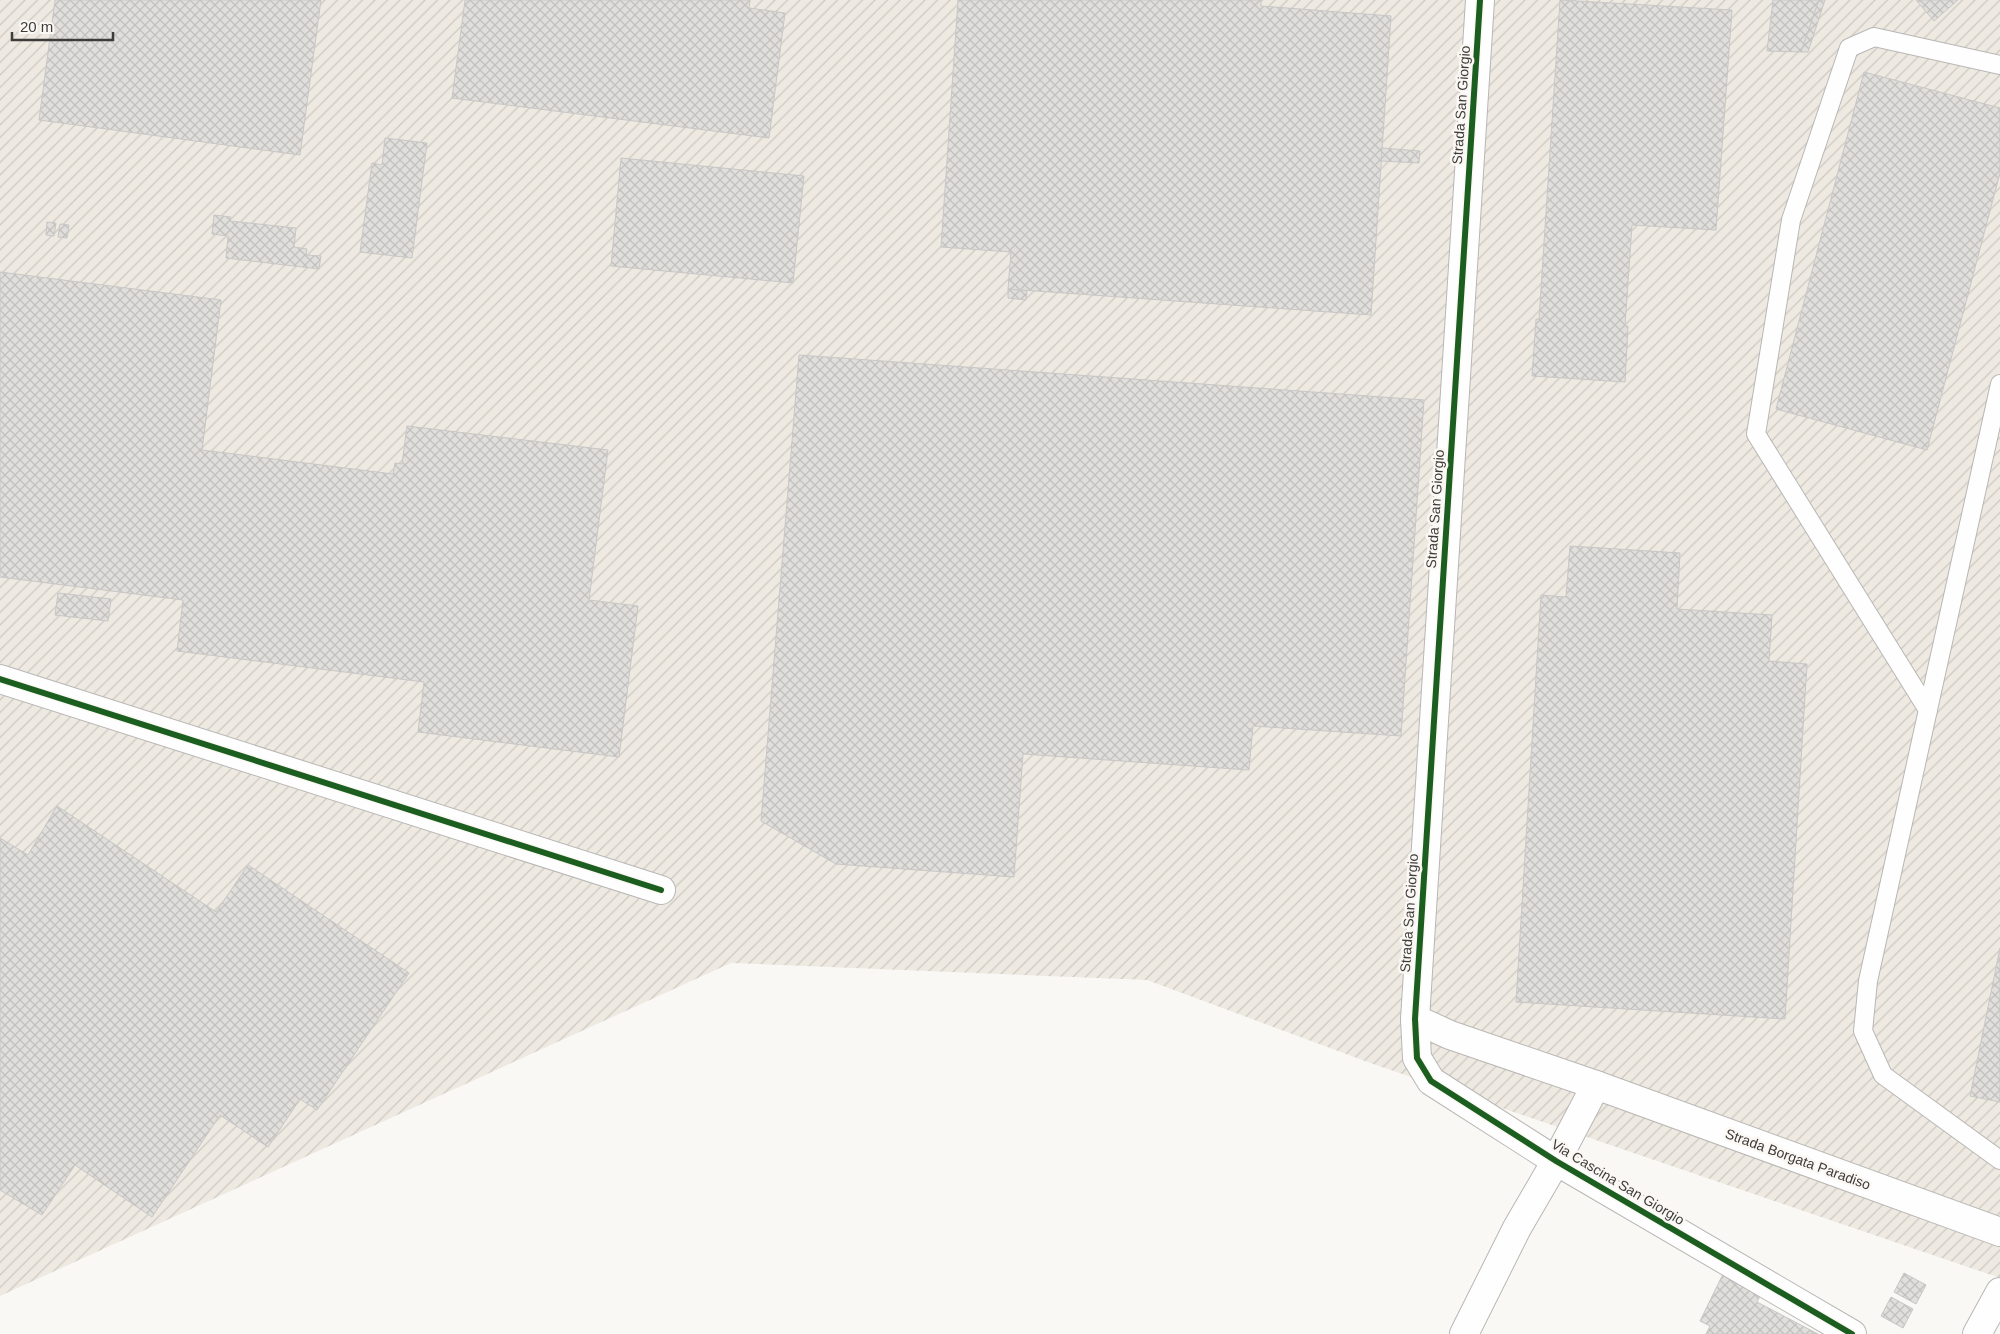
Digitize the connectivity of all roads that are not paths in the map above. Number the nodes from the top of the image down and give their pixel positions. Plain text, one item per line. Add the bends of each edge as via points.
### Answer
1 (1480, 0) edge
2 (2000, 65) edge
3 (2000, 384) edge
4 (0, 679) edge
5 (1928, 710) junction
6 (661, 890) dead end
7 (1415, 1019) junction
8 (1596, 1085) junction
9 (2000, 1160) edge
10 (1556, 1161) junction
11 (2000, 1232) edge
12 (2000, 1292) edge
13 (1464, 1334) edge
14 (1852, 1334) edge
15 (1977, 1334) edge

1 - 7 street, Strada San Giorgio
2 - 5 lane via 1874,37 1849,48 1791,220 1756,434
3 - 5 lane
4 - 6 street
5 - 9 lane via 1868,981 1863,1031 1883,1075
7 - 8 street, Strada Borgata Paradiso via 1450,1035
7 - 10 street, Via Cascina San Giorgio via 1417,1058 1431,1081
8 - 10 street
8 - 11 street, Strada Borgata Paradiso
10 - 13 street via 1516,1228
10 - 14 street, Via Cascina San Giorgio
12 - 15 street

